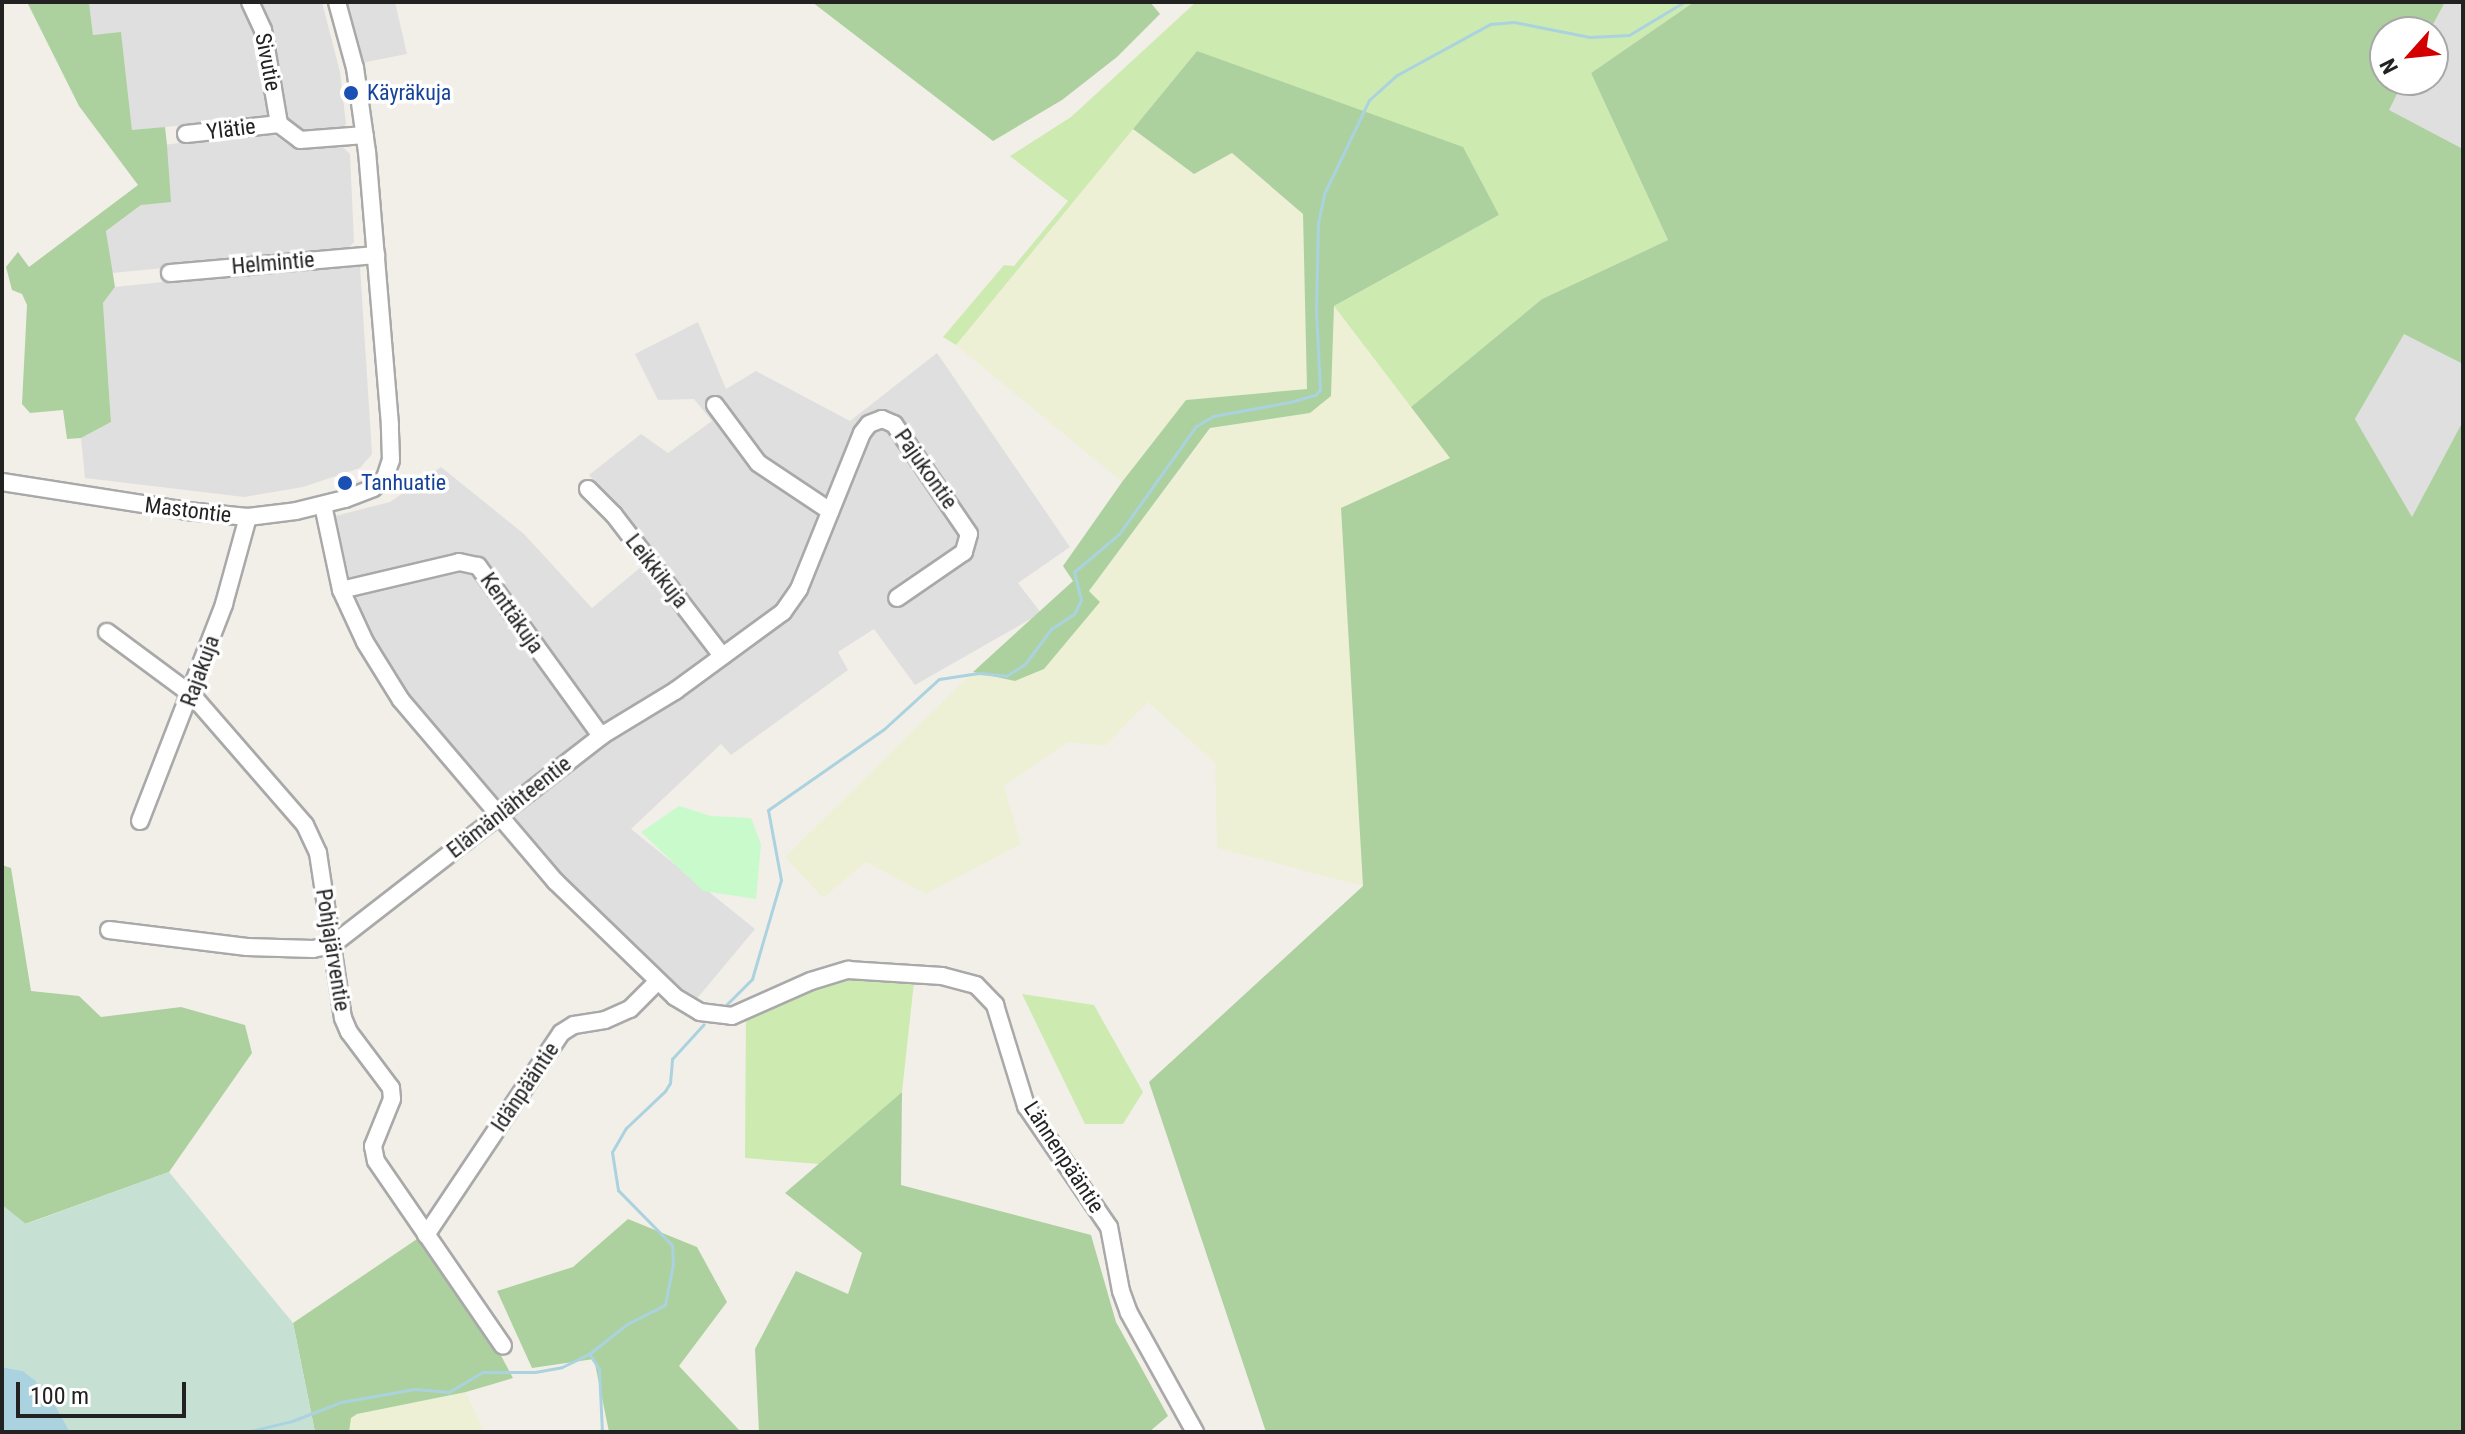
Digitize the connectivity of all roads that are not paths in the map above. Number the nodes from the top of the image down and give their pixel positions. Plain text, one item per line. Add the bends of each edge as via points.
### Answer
1 (250, 2) edge
2 (337, 2) edge
3 (279, 124) junction
4 (186, 134) dead end
5 (365, 135) junction
6 (376, 255) junction
7 (170, 273) dead end
8 (715, 405) dead end
9 (2, 482) edge
10 (588, 489) dead end
11 (323, 505) junction
12 (830, 511) junction
13 (248, 517) junction
14 (341, 590) junction
15 (897, 598) dead end
16 (107, 632) dead end
17 (722, 656) junction
18 (192, 695) junction
19 (601, 736) junction
20 (501, 814) junction
21 (140, 821) dead end
22 (109, 930) dead end
23 (332, 945) junction
24 (657, 982) junction
25 (426, 1235) junction
26 (503, 1346) dead end
27 (1195, 1432) edge

1 - 3 street, Sivutie via 263,30
2 - 5 street via 355,68
3 - 4 street, Ylätie
3 - 5 street, Ylätie via 300,140
5 - 6 street
6 - 7 street, Helmintie
6 - 11 street, Mastontie via 391,448 388,473 373,488
8 - 12 street via 758,463
9 - 13 street, Mastontie
10 - 17 street, Leikkikuja via 614,515
11 - 13 street, Mastontie
11 - 14 street
12 - 15 street, Pajukontie via 865,428 879,419 891,421 969,534 964,552
12 - 17 street, Elämänlähteentie via 795,597 783,612
13 - 18 street, Rajakuja
14 - 19 street, Kenttäkuja via 459,562 478,566
14 - 20 street via 401,700
16 - 18 street, Pohjajärventie
17 - 19 street, Elämänlähteentie
18 - 21 street, Rajakuja
18 - 23 street, Pohjajärventie via 305,825 318,853
19 - 20 street, Elämänlähteentie
20 - 23 street, Elämänlähteentie
20 - 24 street via 555,881
22 - 23 street via 247,947
23 - 25 street, Pohjajärventie via 349,1032 391,1088 392,1099 373,1146 376,1161
24 - 25 street, Idänpääntie via 630,1009 561,1033
24 - 27 street, Lännenpääntie via 700,1012 732,1016 848,970 942,976 976,985 1003,1021 1026,1106 1109,1227 1129,1313
25 - 26 street, Pohjajärventie

